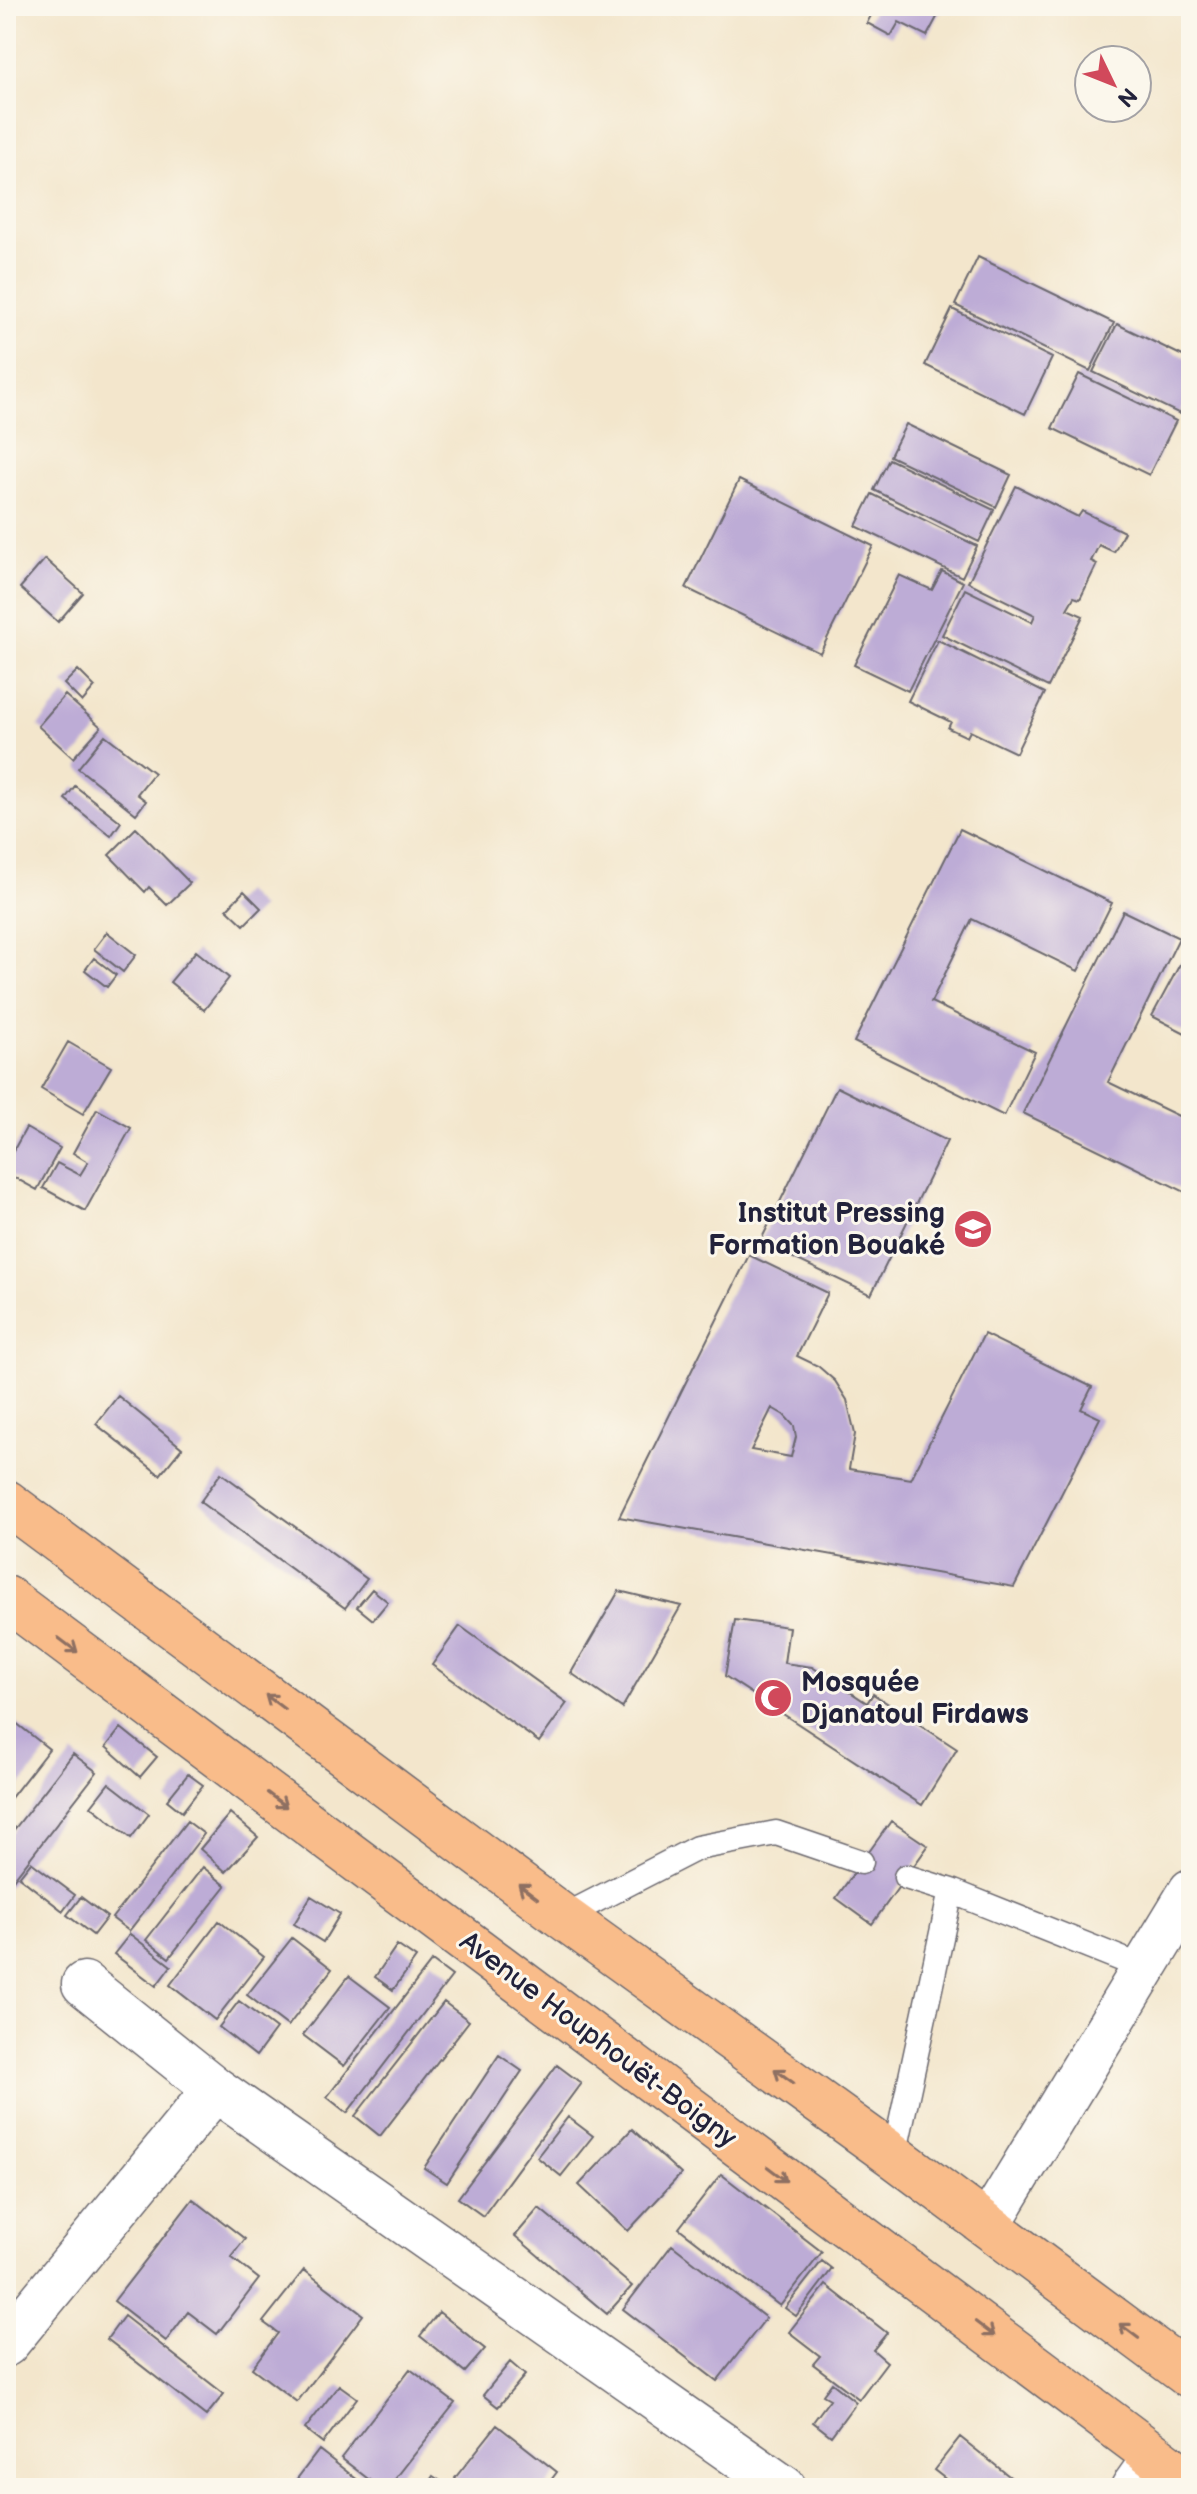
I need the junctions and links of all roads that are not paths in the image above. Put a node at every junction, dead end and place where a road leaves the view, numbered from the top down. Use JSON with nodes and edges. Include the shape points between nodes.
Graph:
{"nodes":[{"id":1,"x":6,"y":1502,"type":"edge"},
{"id":2,"x":6,"y":1598,"type":"edge"},
{"id":3,"x":861,"y":1862,"type":"dead end"},
{"id":4,"x":906,"y":1877,"type":"dead end"},
{"id":5,"x":951,"y":1891,"type":"junction"},
{"id":6,"x":1191,"y":1891,"type":"edge"},
{"id":7,"x":563,"y":1917,"type":"junction"},
{"id":8,"x":1144,"y":1968,"type":"junction"},
{"id":9,"x":84,"y":1984,"type":"dead end"},
{"id":10,"x":215,"y":2089,"type":"junction"},
{"id":11,"x":894,"y":2156,"type":"junction"},
{"id":12,"x":988,"y":2225,"type":"junction"},
{"id":13,"x":6,"y":2344,"type":"edge"},
{"id":14,"x":1191,"y":2377,"type":"edge"},
{"id":15,"x":1144,"y":2472,"type":"edge"},
{"id":16,"x":1191,"y":2483,"type":"edge"},
{"id":17,"x":784,"y":2488,"type":"edge"}],
"edges":[{"from":7,"to":1,"type":"highway","one_way":true},
{"from":2,"to":15,"type":"highway","name":"Avenue Houphouët-Boigny","one_way":true},
{"from":3,"to":7,"type":"lane","via":[[776,1833],[697,1848]]},
{"from":4,"to":5,"type":"lane"},
{"from":5,"to":8,"type":"lane"},
{"from":5,"to":11,"type":"lane"},
{"from":6,"to":8,"type":"street"},
{"from":11,"to":7,"type":"highway","one_way":true},
{"from":8,"to":12,"type":"street"},
{"from":9,"to":10,"type":"street"},
{"from":10,"to":13,"type":"street"},
{"from":10,"to":17,"type":"street"},
{"from":11,"to":12,"type":"highway"},
{"from":14,"to":12,"type":"highway","one_way":true},
{"from":15,"to":16,"type":"highway","name":"Avenue Houphouët-Boigny"}]}
